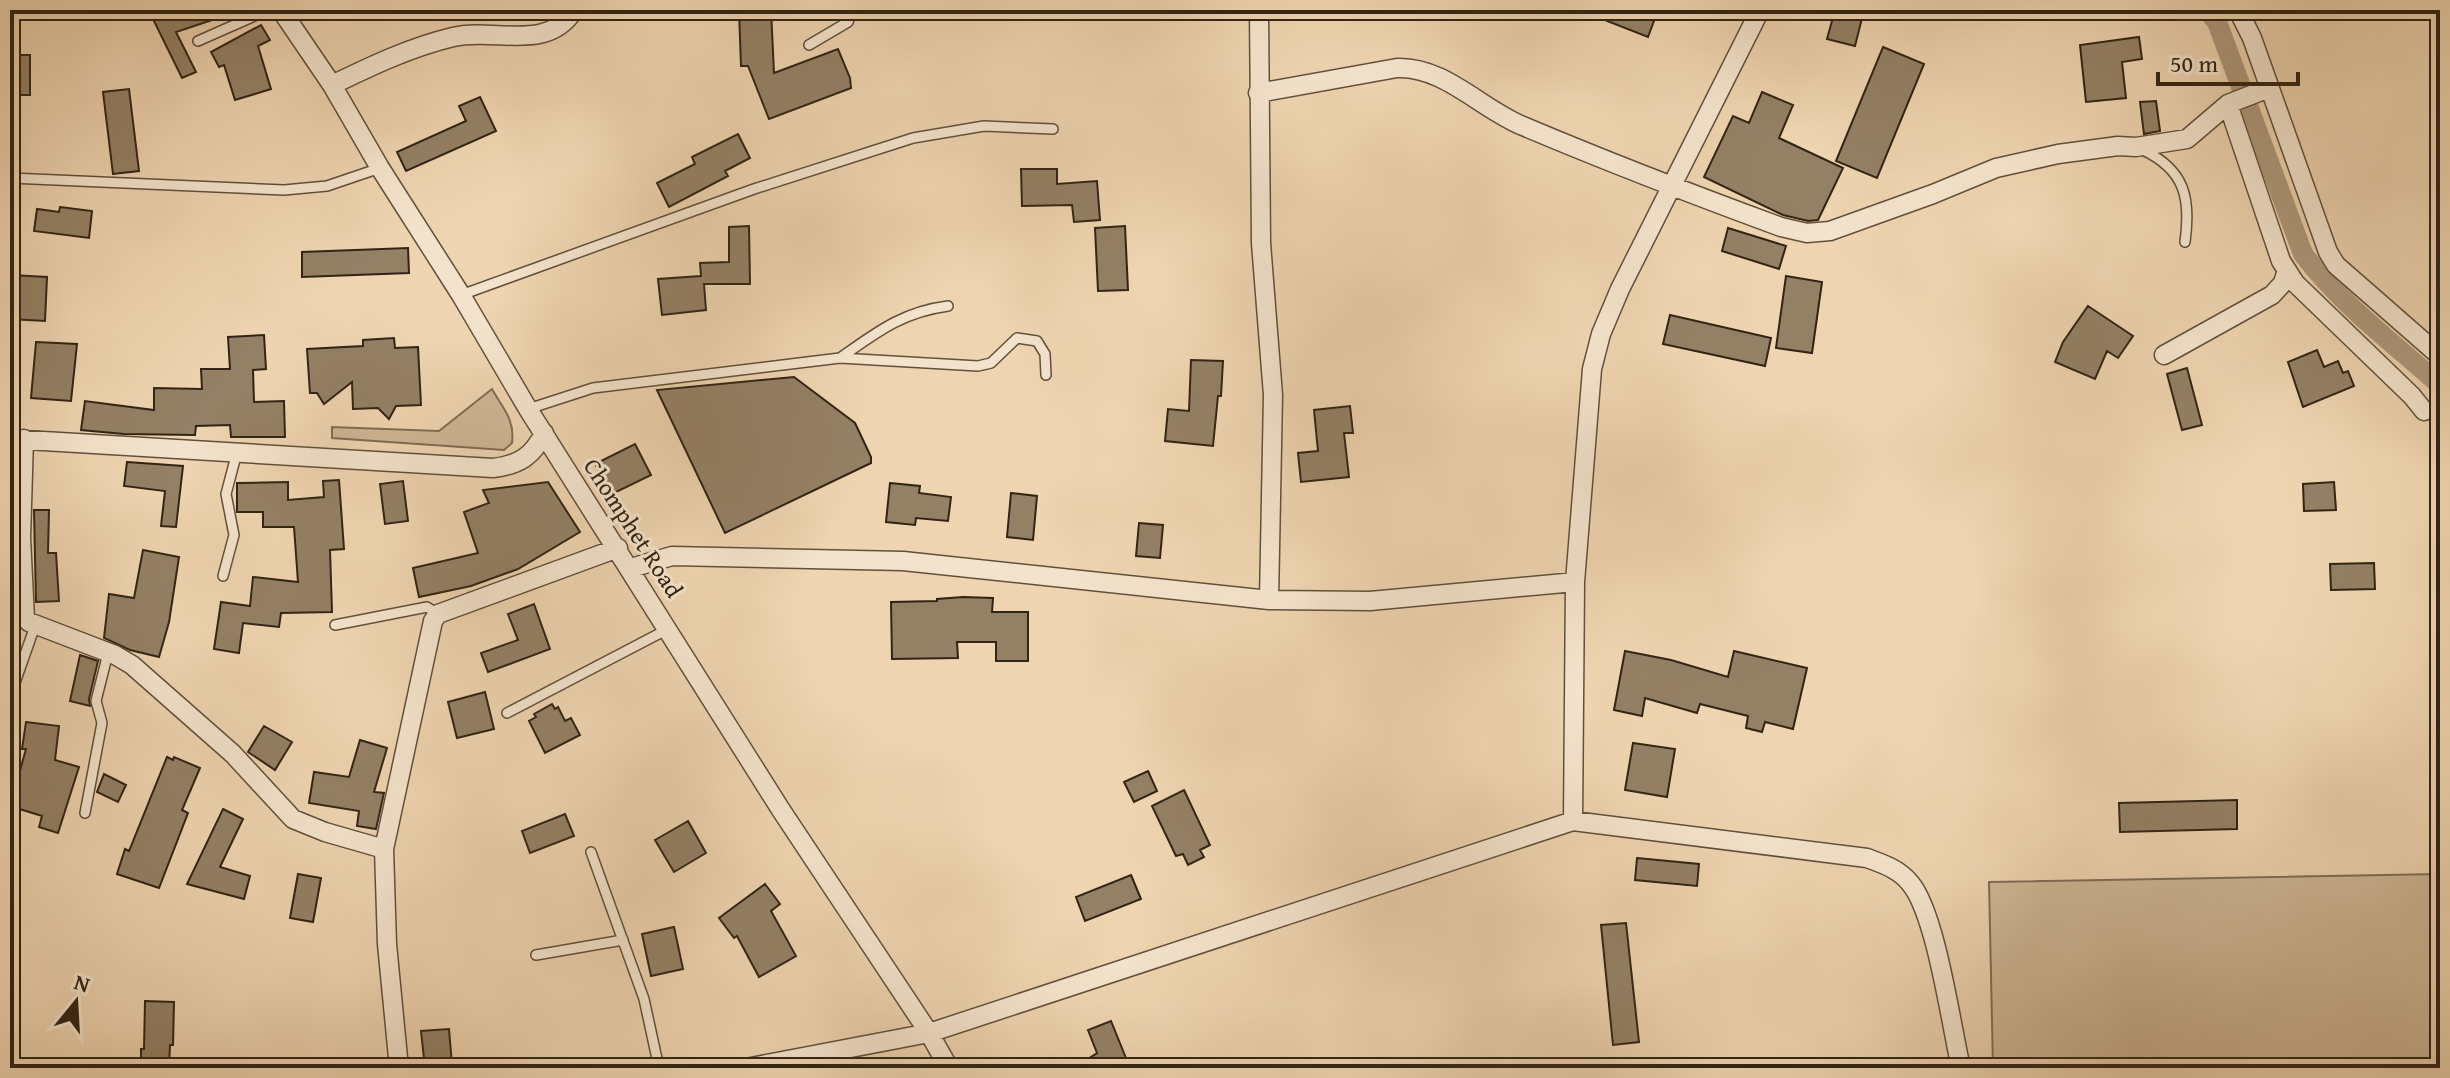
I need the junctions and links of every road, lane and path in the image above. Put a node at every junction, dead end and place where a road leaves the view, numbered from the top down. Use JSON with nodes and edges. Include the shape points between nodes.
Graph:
{"nodes":[{"id":1,"x":268,"y":10,"type":"edge"},
{"id":2,"x":281,"y":10,"type":"edge"},
{"id":3,"x":574,"y":10,"type":"edge"},
{"id":4,"x":853,"y":10,"type":"edge"},
{"id":5,"x":1259,"y":10,"type":"edge"},
{"id":6,"x":1760,"y":10,"type":"edge"},
{"id":7,"x":2238,"y":10,"type":"edge"},
{"id":8,"x":198,"y":41,"type":"dead end"},
{"id":9,"x":809,"y":45,"type":"dead end"},
{"id":10,"x":332,"y":85,"type":"junction"},
{"id":11,"x":2269,"y":88,"type":"junction"},
{"id":12,"x":1258,"y":93,"type":"junction"},
{"id":13,"x":2228,"y":104,"type":"junction"},
{"id":14,"x":1053,"y":129,"type":"dead end"},
{"id":15,"x":2136,"y":147,"type":"junction"},
{"id":16,"x":380,"y":168,"type":"junction"},
{"id":17,"x":10,"y":178,"type":"edge"},
{"id":18,"x":1673,"y":186,"type":"junction"},
{"id":19,"x":2185,"y":242,"type":"dead end"},
{"id":20,"x":2287,"y":270,"type":"junction"},
{"id":21,"x":461,"y":295,"type":"junction"},
{"id":22,"x":948,"y":306,"type":"dead end"},
{"id":23,"x":2164,"y":355,"type":"dead end"},
{"id":24,"x":2440,"y":356,"type":"edge"},
{"id":25,"x":840,"y":358,"type":"junction"},
{"id":26,"x":1046,"y":375,"type":"dead end"},
{"id":27,"x":528,"y":409,"type":"junction"},
{"id":28,"x":2424,"y":411,"type":"dead end"},
{"id":29,"x":544,"y":433,"type":"junction"},
{"id":30,"x":17,"y":439,"type":"edge"},
{"id":31,"x":237,"y":452,"type":"junction"},
{"id":32,"x":618,"y":548,"type":"junction"},
{"id":33,"x":631,"y":568,"type":"junction"},
{"id":34,"x":223,"y":576,"type":"dead end"},
{"id":35,"x":1575,"y":582,"type":"junction"},
{"id":36,"x":1269,"y":600,"type":"junction"},
{"id":37,"x":438,"y":614,"type":"junction"},
{"id":38,"x":335,"y":625,"type":"dead end"},
{"id":39,"x":35,"y":626,"type":"junction"},
{"id":40,"x":668,"y":629,"type":"junction"},
{"id":41,"x":108,"y":653,"type":"junction"},
{"id":42,"x":10,"y":697,"type":"edge"},
{"id":43,"x":507,"y":713,"type":"dead end"},
{"id":44,"x":85,"y":813,"type":"dead end"},
{"id":45,"x":1573,"y":821,"type":"junction"},
{"id":46,"x":384,"y":849,"type":"junction"},
{"id":47,"x":591,"y":852,"type":"dead end"},
{"id":48,"x":623,"y":940,"type":"junction"},
{"id":49,"x":536,"y":955,"type":"dead end"},
{"id":50,"x":929,"y":1033,"type":"junction"},
{"id":51,"x":399,"y":1068,"type":"edge"},
{"id":52,"x":659,"y":1068,"type":"edge"},
{"id":53,"x":746,"y":1068,"type":"edge"},
{"id":54,"x":949,"y":1068,"type":"edge"},
{"id":55,"x":1961,"y":1068,"type":"edge"}],
"edges":[{"from":1,"to":8,"type":"lane"},
{"from":2,"to":10,"type":"street","name":"Chomphet Road"},
{"from":3,"to":10,"type":"street","via":[[566,23],[544,34],[456,36]]},
{"from":4,"to":9,"type":"lane","via":[[848,22]]},
{"from":5,"to":12,"type":"street"},
{"from":6,"to":18,"type":"street"},
{"from":7,"to":11,"type":"street"},
{"from":10,"to":16,"type":"street","name":"Chomphet Road"},
{"from":11,"to":13,"type":"street"},
{"from":11,"to":24,"type":"street","via":[[2336,265]]},
{"from":12,"to":18,"type":"street","via":[[1413,67],[1521,126]]},
{"from":12,"to":36,"type":"street","via":[[1261,243],[1273,395]]},
{"from":13,"to":15,"type":"street","via":[[2187,139]]},
{"from":13,"to":20,"type":"street"},
{"from":14,"to":21,"type":"lane","via":[[984,126],[913,138]]},
{"from":15,"to":18,"type":"street","via":[[2058,154],[1996,168],[1830,231],[1807,233]]},
{"from":15,"to":19,"type":"lane","via":[[2163,160],[2181,183],[2189,214]]},
{"from":16,"to":17,"type":"lane","via":[[327,186],[284,190]]},
{"from":16,"to":21,"type":"street","name":"Chomphet Road"},
{"from":18,"to":35,"type":"street","via":[[1620,289],[1592,369]]},
{"from":20,"to":23,"type":"street","via":[[2272,295]]},
{"from":20,"to":28,"type":"street"},
{"from":21,"to":27,"type":"street","name":"Chomphet Road"},
{"from":22,"to":25,"type":"lane","via":[[894,320]]},
{"from":25,"to":26,"type":"lane","via":[[978,366],[991,363],[1017,338],[1029,338],[1045,354]]},
{"from":25,"to":27,"type":"lane","via":[[593,388]]},
{"from":27,"to":29,"type":"street","name":"Chomphet Road"},
{"from":29,"to":31,"type":"street","via":[[524,460],[493,468]]},
{"from":29,"to":32,"type":"street","name":"Chomphet Road"},
{"from":30,"to":31,"type":"street"},
{"from":30,"to":39,"type":"street","via":[[25,618]]},
{"from":31,"to":34,"type":"lane","via":[[226,494],[234,535]]},
{"from":32,"to":33,"type":"street","name":"Chomphet Road"},
{"from":32,"to":37,"type":"street"},
{"from":33,"to":36,"type":"street","via":[[672,556],[903,561]]},
{"from":33,"to":40,"type":"street","name":"Chomphet Road"},
{"from":35,"to":36,"type":"street","via":[[1370,601]]},
{"from":35,"to":45,"type":"street"},
{"from":37,"to":38,"type":"lane","via":[[427,607]]},
{"from":37,"to":46,"type":"street"},
{"from":39,"to":41,"type":"street"},
{"from":39,"to":42,"type":"lane"},
{"from":40,"to":43,"type":"lane"},
{"from":40,"to":50,"type":"street","name":"Chomphet Road"},
{"from":41,"to":44,"type":"lane","via":[[96,701],[102,723]]},
{"from":41,"to":46,"type":"street","via":[[132,665],[233,754],[293,819]]},
{"from":45,"to":50,"type":"street"},
{"from":45,"to":55,"type":"street","via":[[1867,858],[1891,867],[1910,883],[1927,912]]},
{"from":46,"to":51,"type":"street"},
{"from":47,"to":48,"type":"lane"},
{"from":48,"to":49,"type":"lane"},
{"from":48,"to":52,"type":"lane","via":[[644,999]]},
{"from":50,"to":53,"type":"street"},
{"from":50,"to":54,"type":"street","name":"Chomphet Road"}]}
